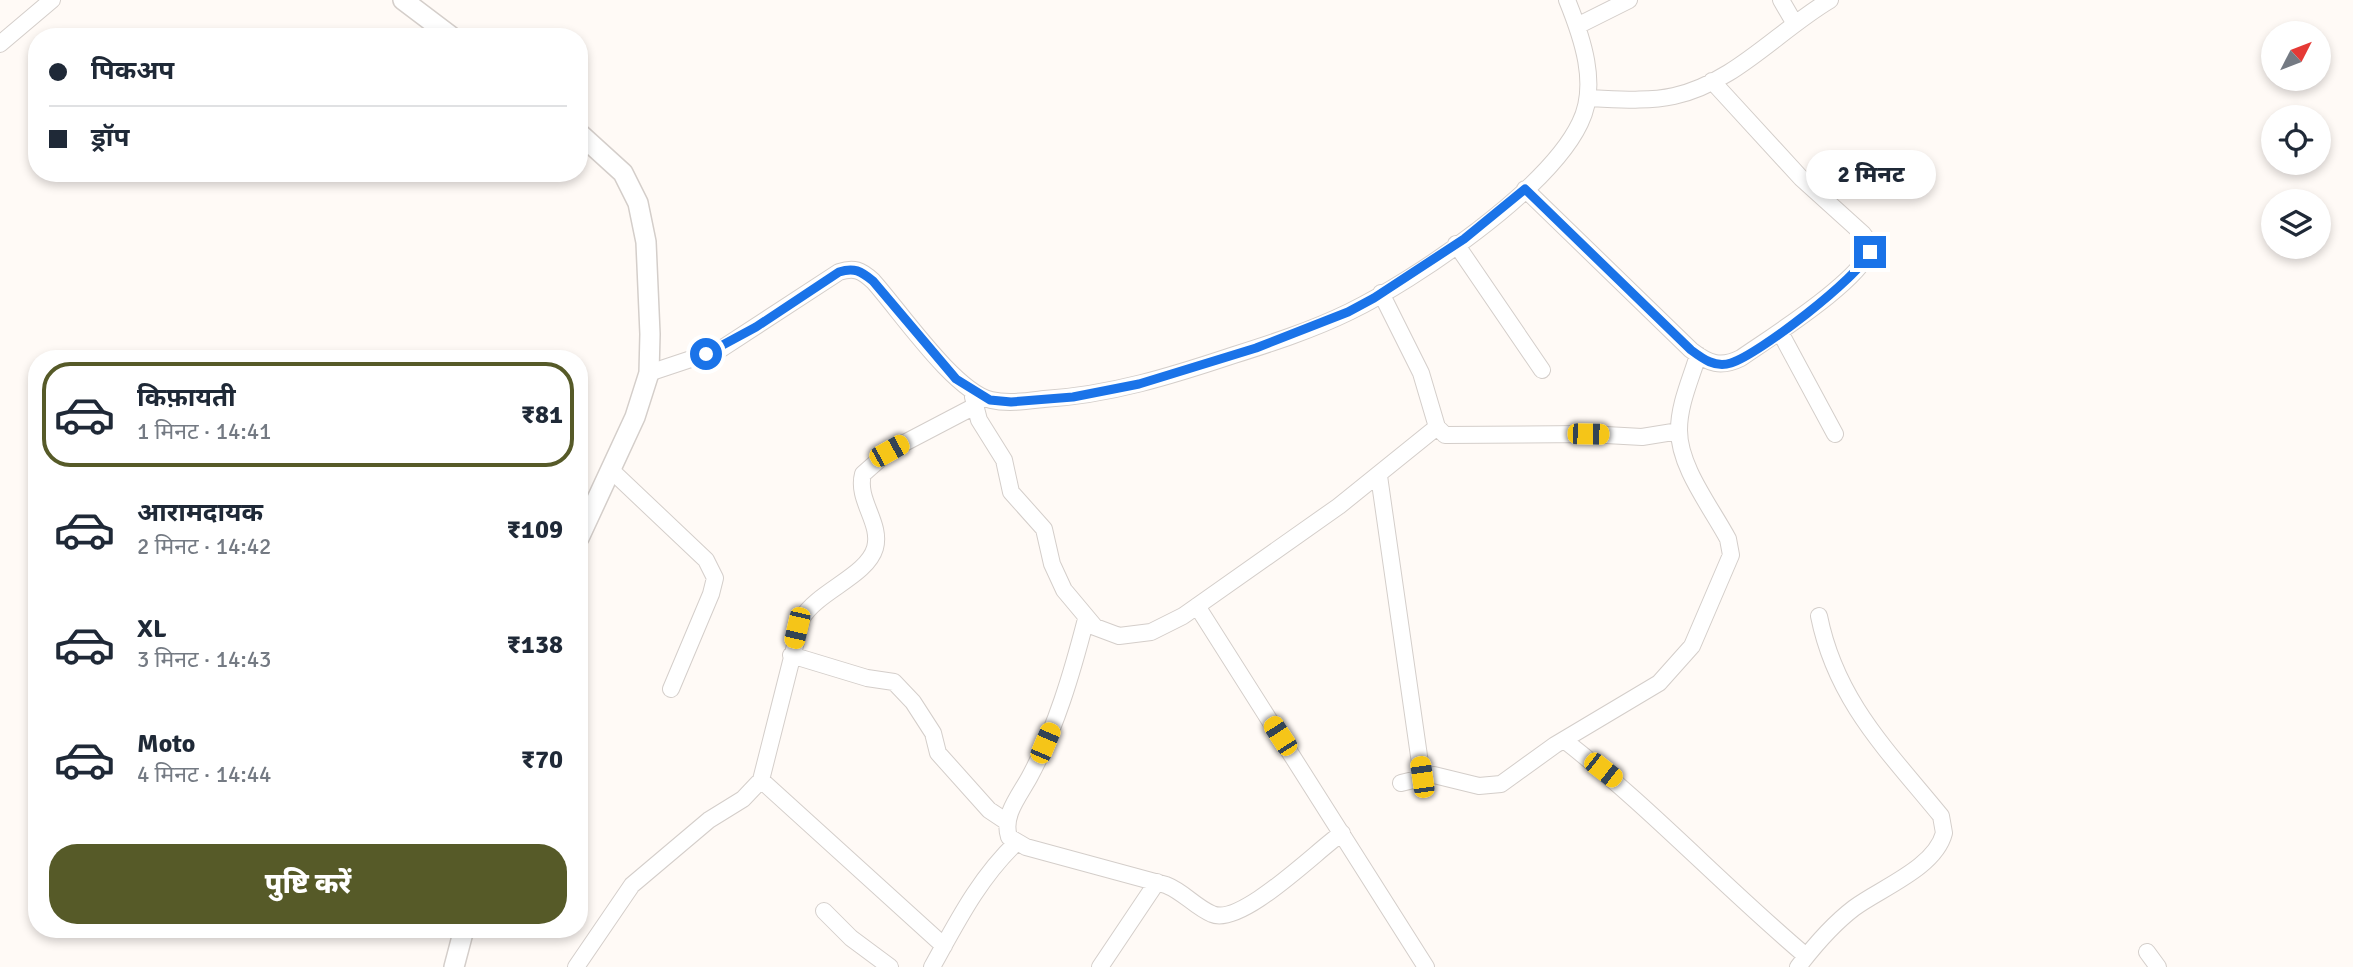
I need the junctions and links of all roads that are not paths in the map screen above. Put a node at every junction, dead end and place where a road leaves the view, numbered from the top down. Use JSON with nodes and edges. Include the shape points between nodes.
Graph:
{"nodes":[{"id":1,"x":52,"y":0,"type":"edge"},
{"id":2,"x":403,"y":0,"type":"edge"},
{"id":3,"x":1567,"y":0,"type":"edge"},
{"id":4,"x":1629,"y":0,"type":"edge"},
{"id":5,"x":1781,"y":0,"type":"edge"},
{"id":6,"x":1830,"y":0,"type":"edge"},
{"id":7,"x":1795,"y":24,"type":"junction"},
{"id":8,"x":1577,"y":26,"type":"junction"},
{"id":9,"x":440,"y":28,"type":"edge"},
{"id":10,"x":0,"y":44,"type":"edge"},
{"id":11,"x":1712,"y":81,"type":"junction"},
{"id":12,"x":1588,"y":98,"type":"junction"},
{"id":13,"x":588,"y":141,"type":"edge"},
{"id":14,"x":1525,"y":189,"type":"junction"},
{"id":15,"x":1456,"y":244,"type":"junction"},
{"id":16,"x":1381,"y":293,"type":"junction"},
{"id":17,"x":1780,"y":332,"type":"junction"},
{"id":18,"x":1698,"y":355,"type":"junction"},
{"id":19,"x":1542,"y":370,"type":"dead end"},
{"id":20,"x":649,"y":373,"type":"junction"},
{"id":21,"x":974,"y":398,"type":"junction"},
{"id":22,"x":1437,"y":427,"type":"junction"},
{"id":23,"x":1679,"y":431,"type":"junction"},
{"id":24,"x":1835,"y":434,"type":"dead end"},
{"id":25,"x":611,"y":470,"type":"junction"},
{"id":26,"x":1379,"y":476,"type":"junction"},
{"id":27,"x":588,"y":519,"type":"edge"},
{"id":28,"x":1198,"y":606,"type":"junction"},
{"id":29,"x":1819,"y":616,"type":"dead end"},
{"id":30,"x":1086,"y":619,"type":"junction"},
{"id":31,"x":791,"y":655,"type":"junction"},
{"id":32,"x":671,"y":689,"type":"dead end"},
{"id":33,"x":1564,"y":740,"type":"junction"},
{"id":34,"x":1422,"y":777,"type":"junction"},
{"id":35,"x":761,"y":780,"type":"junction"},
{"id":36,"x":1401,"y":783,"type":"dead end"},
{"id":37,"x":1007,"y":822,"type":"junction"},
{"id":38,"x":1342,"y":833,"type":"junction"},
{"id":39,"x":1017,"y":842,"type":"junction"},
{"id":40,"x":1157,"y":882,"type":"junction"},
{"id":41,"x":824,"y":911,"type":"dead end"},
{"id":42,"x":462,"y":938,"type":"edge"},
{"id":43,"x":944,"y":946,"type":"junction"},
{"id":44,"x":2147,"y":952,"type":"dead end"},
{"id":45,"x":1802,"y":962,"type":"edge"},
{"id":46,"x":454,"y":967,"type":"edge"},
{"id":47,"x":576,"y":967,"type":"edge"},
{"id":48,"x":890,"y":967,"type":"edge"},
{"id":49,"x":932,"y":967,"type":"edge"},
{"id":50,"x":1100,"y":967,"type":"edge"},
{"id":51,"x":1426,"y":967,"type":"edge"},
{"id":52,"x":2158,"y":967,"type":"edge"}],
"edges":[{"from":1,"to":10,"type":"street"},
{"from":2,"to":9,"type":"street"},
{"from":3,"to":8,"type":"street"},
{"from":4,"to":8,"type":"street"},
{"from":5,"to":7,"type":"street"},
{"from":6,"to":7,"type":"street"},
{"from":7,"to":11,"type":"street"},
{"from":8,"to":12,"type":"street"},
{"from":11,"to":12,"type":"street","via":[[1691,92],[1654,99]]},
{"from":11,"to":17,"type":"street","via":[[1801,178],[1871,245],[1867,259],[1856,270]]},
{"from":12,"to":14,"type":"street","via":[[1581,122],[1566,146]]},
{"from":13,"to":20,"type":"street","via":[[623,173],[638,203],[649,279]]},
{"from":14,"to":15,"type":"street"},
{"from":14,"to":18,"type":"street"},
{"from":15,"to":16,"type":"street"},
{"from":15,"to":19,"type":"street"},
{"from":16,"to":21,"type":"street","via":[[1348,312],[1256,348],[1101,394],[1011,402]]},
{"from":16,"to":22,"type":"street","via":[[1421,373]]},
{"from":17,"to":18,"type":"street","via":[[1731,363],[1714,364]]},
{"from":17,"to":24,"type":"street"},
{"from":18,"to":23,"type":"street"},
{"from":20,"to":21,"type":"street","via":[[720,349],[851,268],[873,281]]},
{"from":20,"to":25,"type":"street"},
{"from":21,"to":30,"type":"street","via":[[985,431],[1004,460],[1011,492],[1041,523],[1057,576]]},
{"from":21,"to":31,"type":"street","via":[[889,451],[863,474],[862,491],[876,546],[861,568],[808,607]]},
{"from":22,"to":23,"type":"street","via":[[1452,436],[1642,438]]},
{"from":22,"to":26,"type":"street"},
{"from":23,"to":33,"type":"street","via":[[1689,465],[1728,539],[1731,555],[1692,646],[1671,672]]},
{"from":25,"to":27,"type":"street"},
{"from":25,"to":32,"type":"street","via":[[696,550],[715,578]]},
{"from":26,"to":28,"type":"street"},
{"from":26,"to":34,"type":"street"},
{"from":28,"to":30,"type":"street","via":[[1166,626],[1134,636],[1107,633]]},
{"from":28,"to":38,"type":"street"},
{"from":29,"to":45,"type":"street","via":[[1831,663],[1851,702],[1941,816],[1944,833],[1918,867],[1852,910]]},
{"from":30,"to":37,"type":"street","via":[[1056,719]]},
{"from":31,"to":35,"type":"street"},
{"from":31,"to":37,"type":"street","via":[[894,682],[933,733],[938,753],[989,810]]},
{"from":33,"to":34,"type":"street","via":[[1518,774],[1490,787],[1444,776]]},
{"from":33,"to":45,"type":"street","via":[[1639,800]]},
{"from":34,"to":36,"type":"street"},
{"from":35,"to":43,"type":"street"},
{"from":35,"to":47,"type":"street","via":[[744,799],[709,820],[632,885]]},
{"from":37,"to":39,"type":"street","via":[[1009,838]]},
{"from":38,"to":40,"type":"street","via":[[1249,908],[1234,914],[1211,914],[1188,895]]},
{"from":38,"to":51,"type":"street"},
{"from":39,"to":40,"type":"street"},
{"from":39,"to":43,"type":"street","via":[[983,879]]},
{"from":40,"to":50,"type":"street"},
{"from":41,"to":48,"type":"street"},
{"from":42,"to":46,"type":"street"},
{"from":43,"to":49,"type":"street"},
{"from":44,"to":52,"type":"street"}]}
